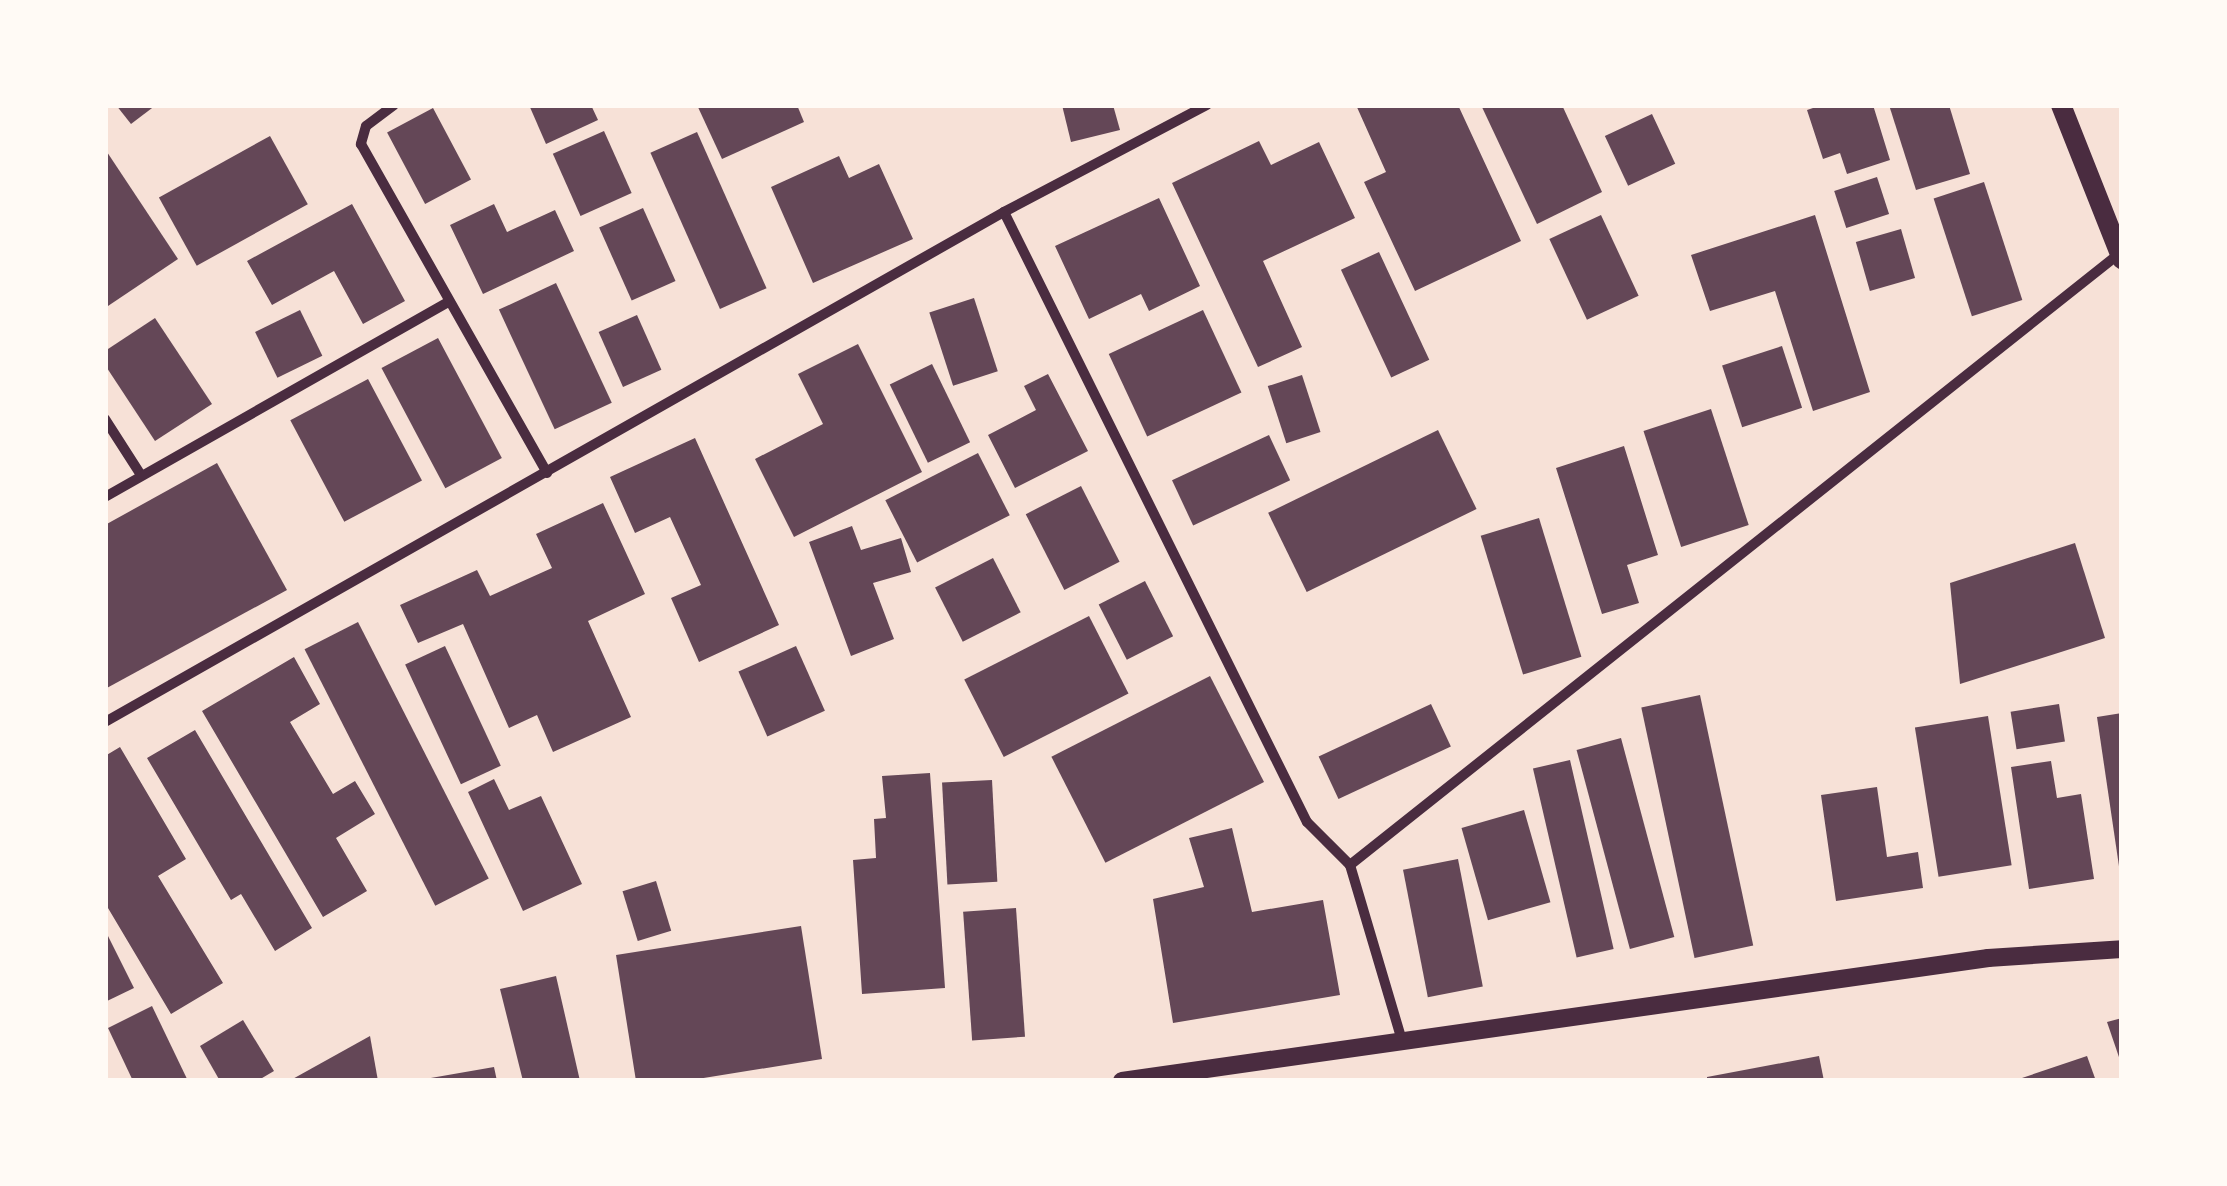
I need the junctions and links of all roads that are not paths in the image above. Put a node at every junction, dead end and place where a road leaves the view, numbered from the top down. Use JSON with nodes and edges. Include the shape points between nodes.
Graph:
{"nodes":[{"id":1,"x":394,"y":105,"type":"edge"},
{"id":2,"x":1207,"y":105,"type":"edge"},
{"id":3,"x":2061,"y":105,"type":"edge"},
{"id":4,"x":1004,"y":212,"type":"junction"},
{"id":5,"x":2121,"y":255,"type":"edge"},
{"id":6,"x":447,"y":303,"type":"junction"},
{"id":7,"x":105,"y":419,"type":"edge"},
{"id":8,"x":547,"y":474,"type":"junction"},
{"id":9,"x":141,"y":475,"type":"junction"},
{"id":10,"x":105,"y":497,"type":"edge"},
{"id":11,"x":105,"y":722,"type":"edge"},
{"id":12,"x":1350,"y":865,"type":"junction"},
{"id":13,"x":2122,"y":949,"type":"edge"},
{"id":14,"x":1403,"y":1044,"type":"junction"},
{"id":15,"x":1122,"y":1081,"type":"edge"}],
"edges":[{"from":1,"to":6,"type":"street","via":[[366,126],[362,144]]},
{"from":2,"to":4,"type":"street"},
{"from":3,"to":5,"type":"main road"},
{"from":4,"to":8,"type":"street"},
{"from":4,"to":12,"type":"street","via":[[1307,822]]},
{"from":5,"to":12,"type":"street"},
{"from":6,"to":8,"type":"street"},
{"from":6,"to":9,"type":"street"},
{"from":7,"to":9,"type":"street"},
{"from":8,"to":11,"type":"street"},
{"from":9,"to":10,"type":"street"},
{"from":12,"to":14,"type":"street"},
{"from":13,"to":14,"type":"street","via":[[1988,958]]},
{"from":14,"to":15,"type":"street"}]}
